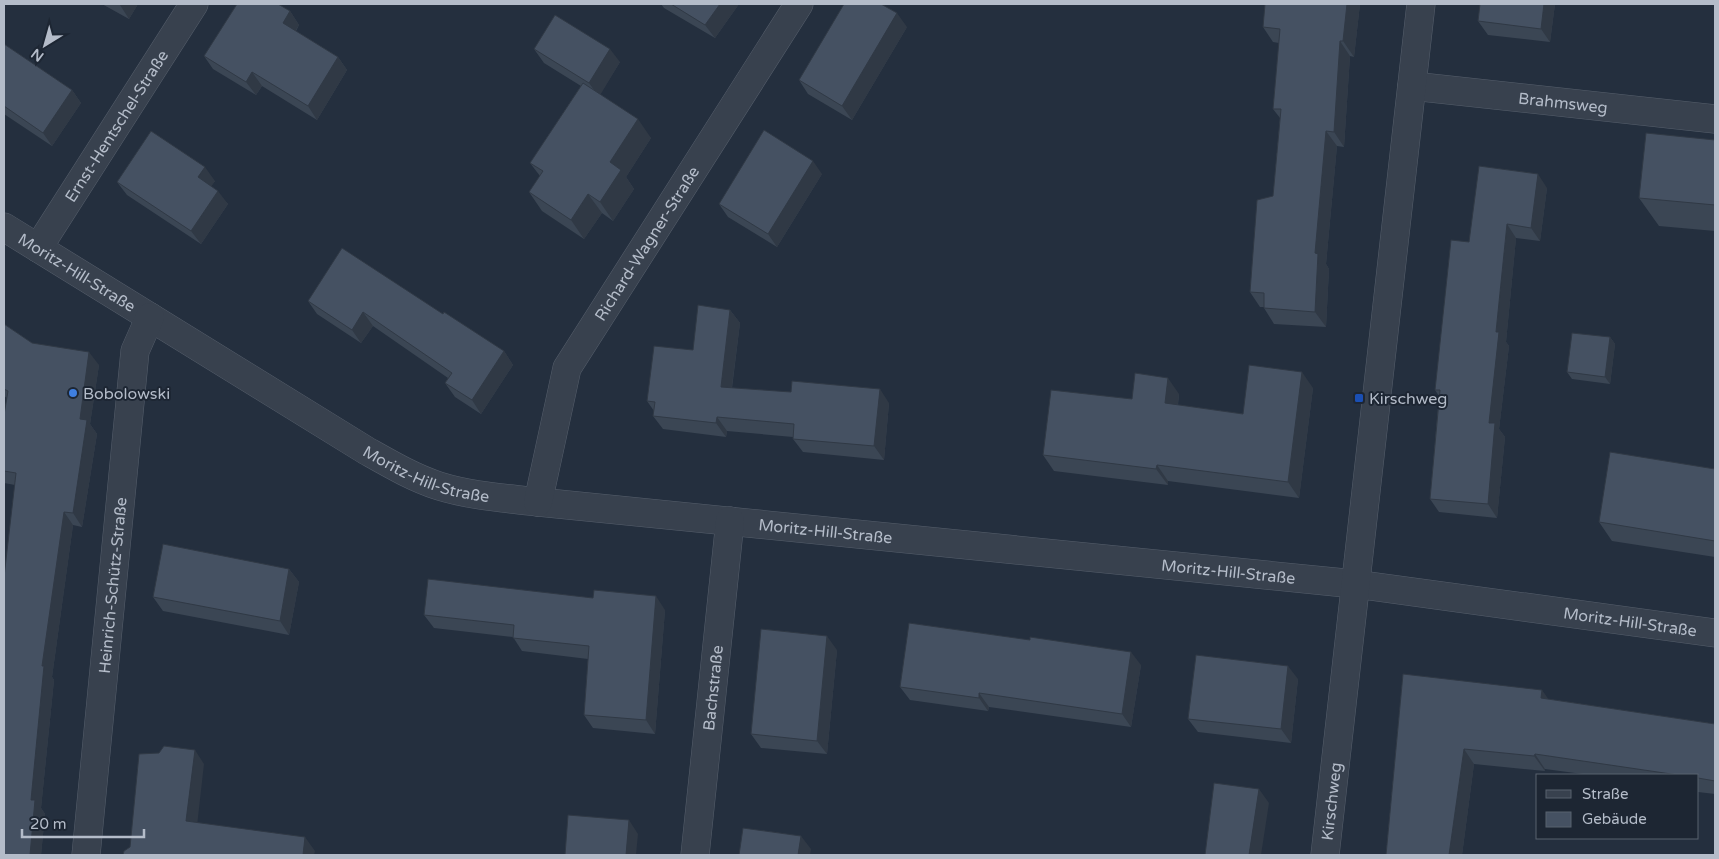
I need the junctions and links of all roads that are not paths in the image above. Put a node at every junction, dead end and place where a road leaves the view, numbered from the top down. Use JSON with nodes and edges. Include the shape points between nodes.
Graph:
{"nodes":[{"id":1,"x":194,"y":4,"type":"edge"},
{"id":2,"x":799,"y":4,"type":"edge"},
{"id":3,"x":1421,"y":4,"type":"edge"},
{"id":4,"x":1412,"y":86,"type":"junction"},
{"id":5,"x":1715,"y":119,"type":"edge"},
{"id":6,"x":4,"y":227,"type":"edge"},
{"id":7,"x":38,"y":248,"type":"junction"},
{"id":8,"x":150,"y":317,"type":"junction"},
{"id":9,"x":538,"y":502,"type":"junction"},
{"id":10,"x":730,"y":521,"type":"junction"},
{"id":11,"x":1355,"y":584,"type":"junction"},
{"id":12,"x":1715,"y":632,"type":"edge"},
{"id":13,"x":86,"y":855,"type":"edge"},
{"id":14,"x":695,"y":855,"type":"edge"},
{"id":15,"x":1325,"y":855,"type":"edge"}],
"edges":[{"from":1,"to":7,"type":"street","name":"Ernst-Hentschel-Straße"},
{"from":2,"to":9,"type":"street","name":"Richard-Wagner-Straße","via":[[567,368]]},
{"from":3,"to":4,"type":"street","name":"Kirschweg"},
{"from":4,"to":5,"type":"street","name":"Brahmsweg"},
{"from":4,"to":11,"type":"street","name":"Kirschweg"},
{"from":6,"to":7,"type":"street","name":"Moritz-Hill-Straße"},
{"from":7,"to":8,"type":"street","name":"Moritz-Hill-Straße"},
{"from":8,"to":9,"type":"street","name":"Moritz-Hill-Straße","via":[[404,472],[438,486],[473,494]]},
{"from":8,"to":13,"type":"street","name":"Heinrich-Schütz-Straße","via":[[135,351]]},
{"from":9,"to":10,"type":"street","name":"Moritz-Hill-Straße"},
{"from":10,"to":11,"type":"street","name":"Moritz-Hill-Straße"},
{"from":10,"to":14,"type":"street","name":"Bachstraße"},
{"from":11,"to":12,"type":"street","name":"Moritz-Hill-Straße"},
{"from":11,"to":15,"type":"street","name":"Kirschweg"}]}
